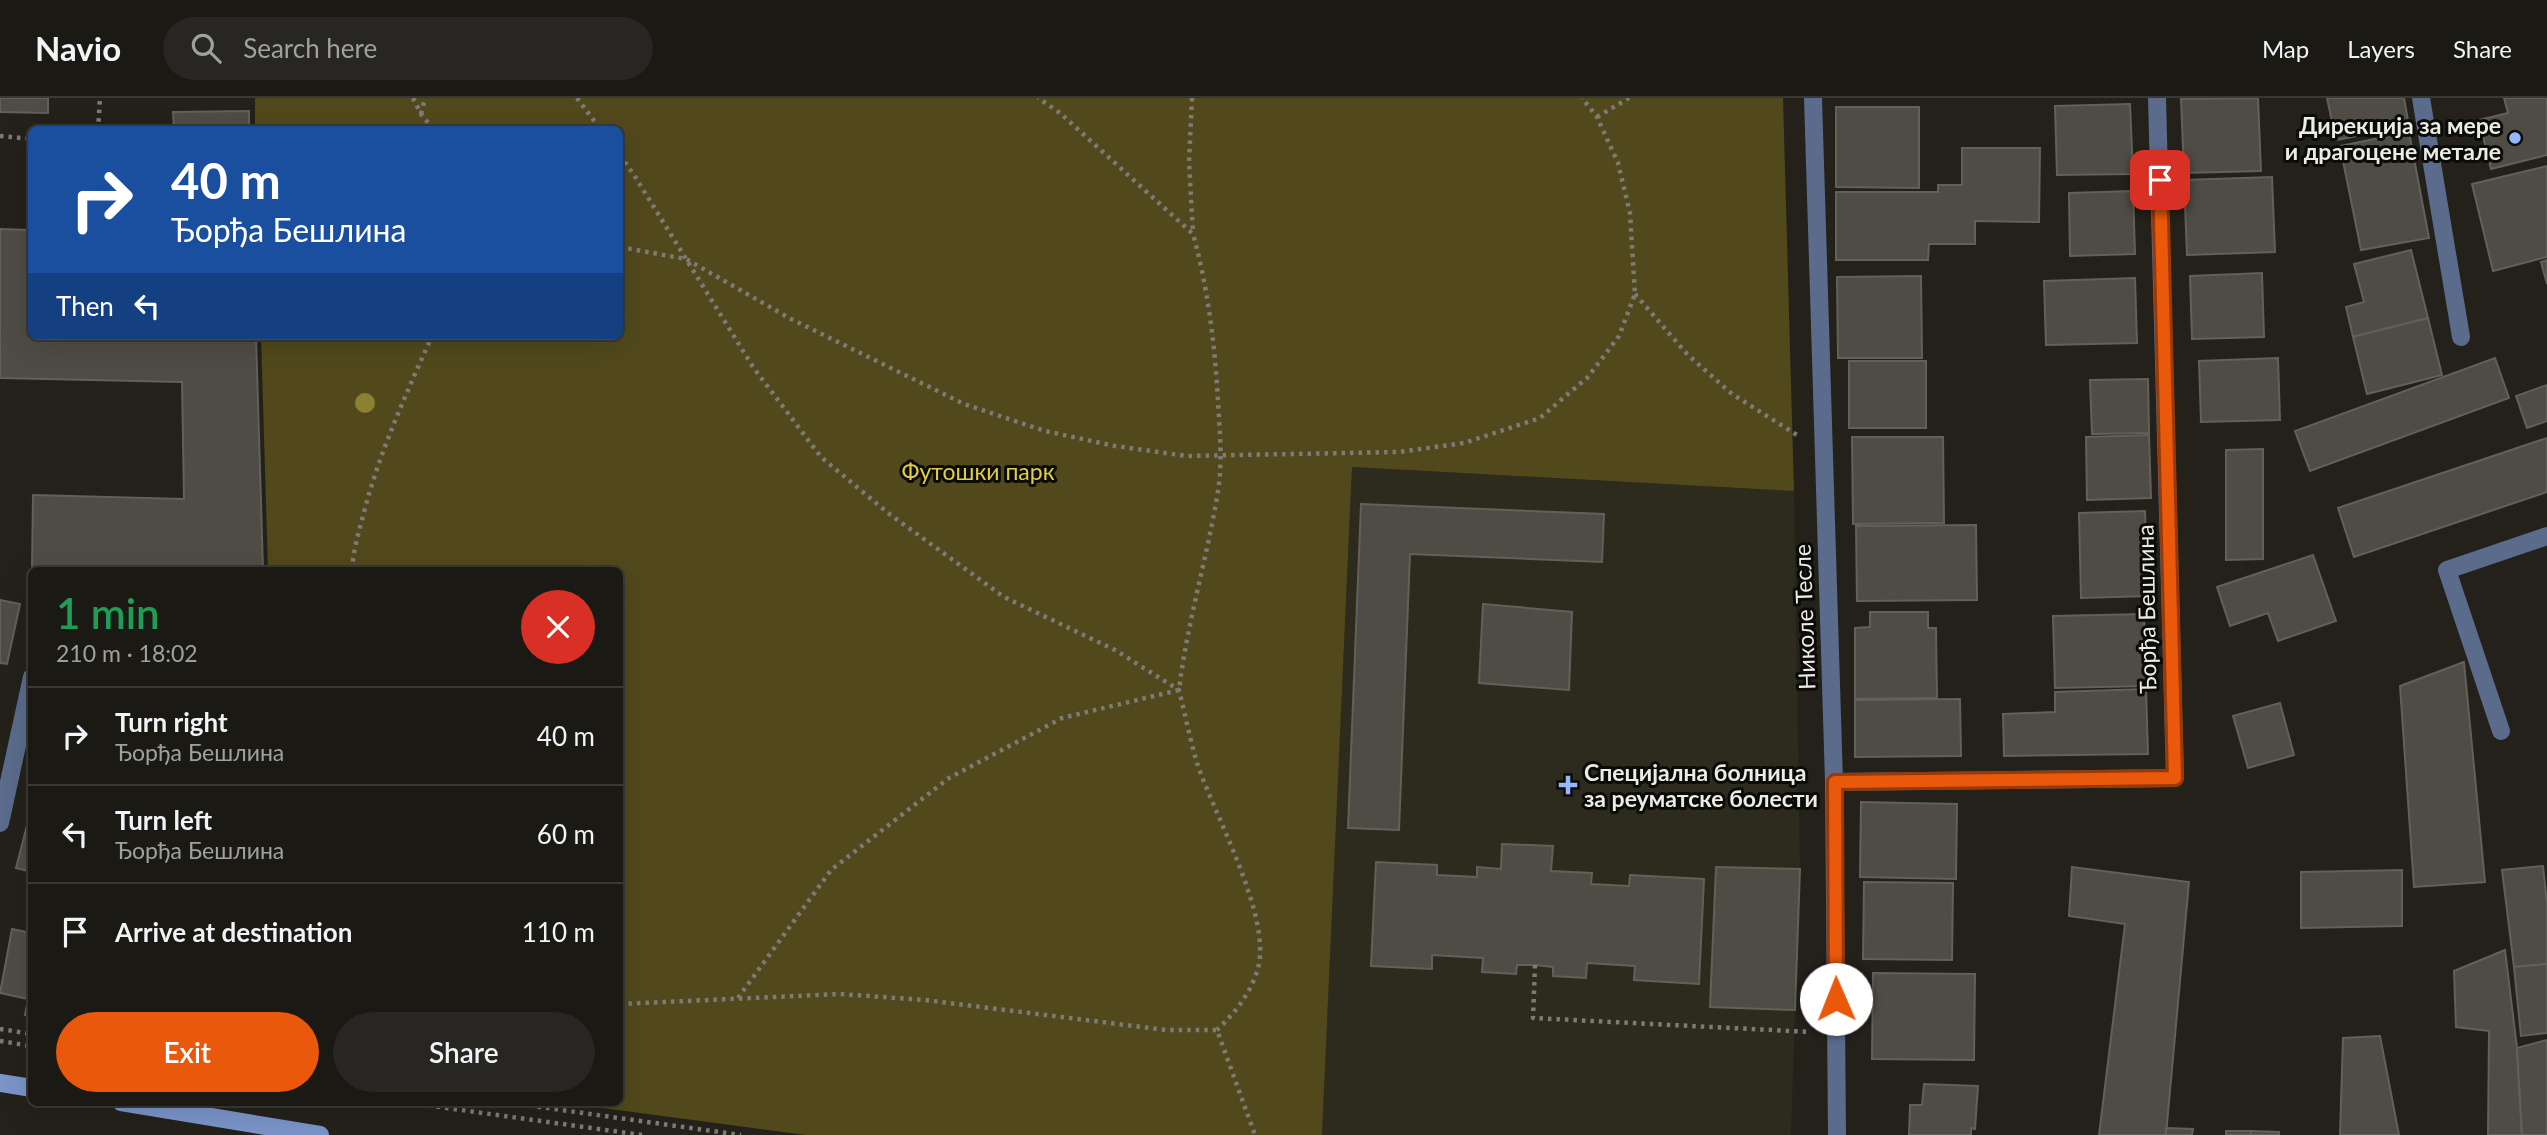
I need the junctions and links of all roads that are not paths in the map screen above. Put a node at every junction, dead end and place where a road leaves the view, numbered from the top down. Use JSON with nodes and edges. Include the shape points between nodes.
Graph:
{"nodes":[{"id":1,"x":1814,"y":98,"type":"edge"},
{"id":2,"x":2157,"y":98,"type":"edge"},
{"id":3,"x":2421,"y":98,"type":"edge"},
{"id":4,"x":2461,"y":337,"type":"dead end"},
{"id":5,"x":2547,"y":536,"type":"edge"},
{"id":6,"x":28,"y":695,"type":"edge"},
{"id":7,"x":2501,"y":731,"type":"dead end"},
{"id":8,"x":1835,"y":782,"type":"junction"},
{"id":9,"x":0,"y":823,"type":"edge"},
{"id":10,"x":0,"y":1083,"type":"edge"},
{"id":11,"x":28,"y":1087,"type":"edge"},
{"id":12,"x":145,"y":1106,"type":"edge"},
{"id":13,"x":320,"y":1135,"type":"edge"},
{"id":14,"x":1837,"y":1135,"type":"edge"}],
"edges":[{"from":1,"to":8,"type":"street","name":"Николе Тесле"},
{"from":2,"to":8,"type":"street","name":"Ђорђа Бешлина","via":[[2175,778]]},
{"from":3,"to":4,"type":"street"},
{"from":5,"to":7,"type":"street","via":[[2447,570]]},
{"from":6,"to":9,"type":"street"},
{"from":8,"to":14,"type":"street","name":"Николе Тесле"},
{"from":10,"to":11,"type":"main road"},
{"from":12,"to":13,"type":"main road"}]}
